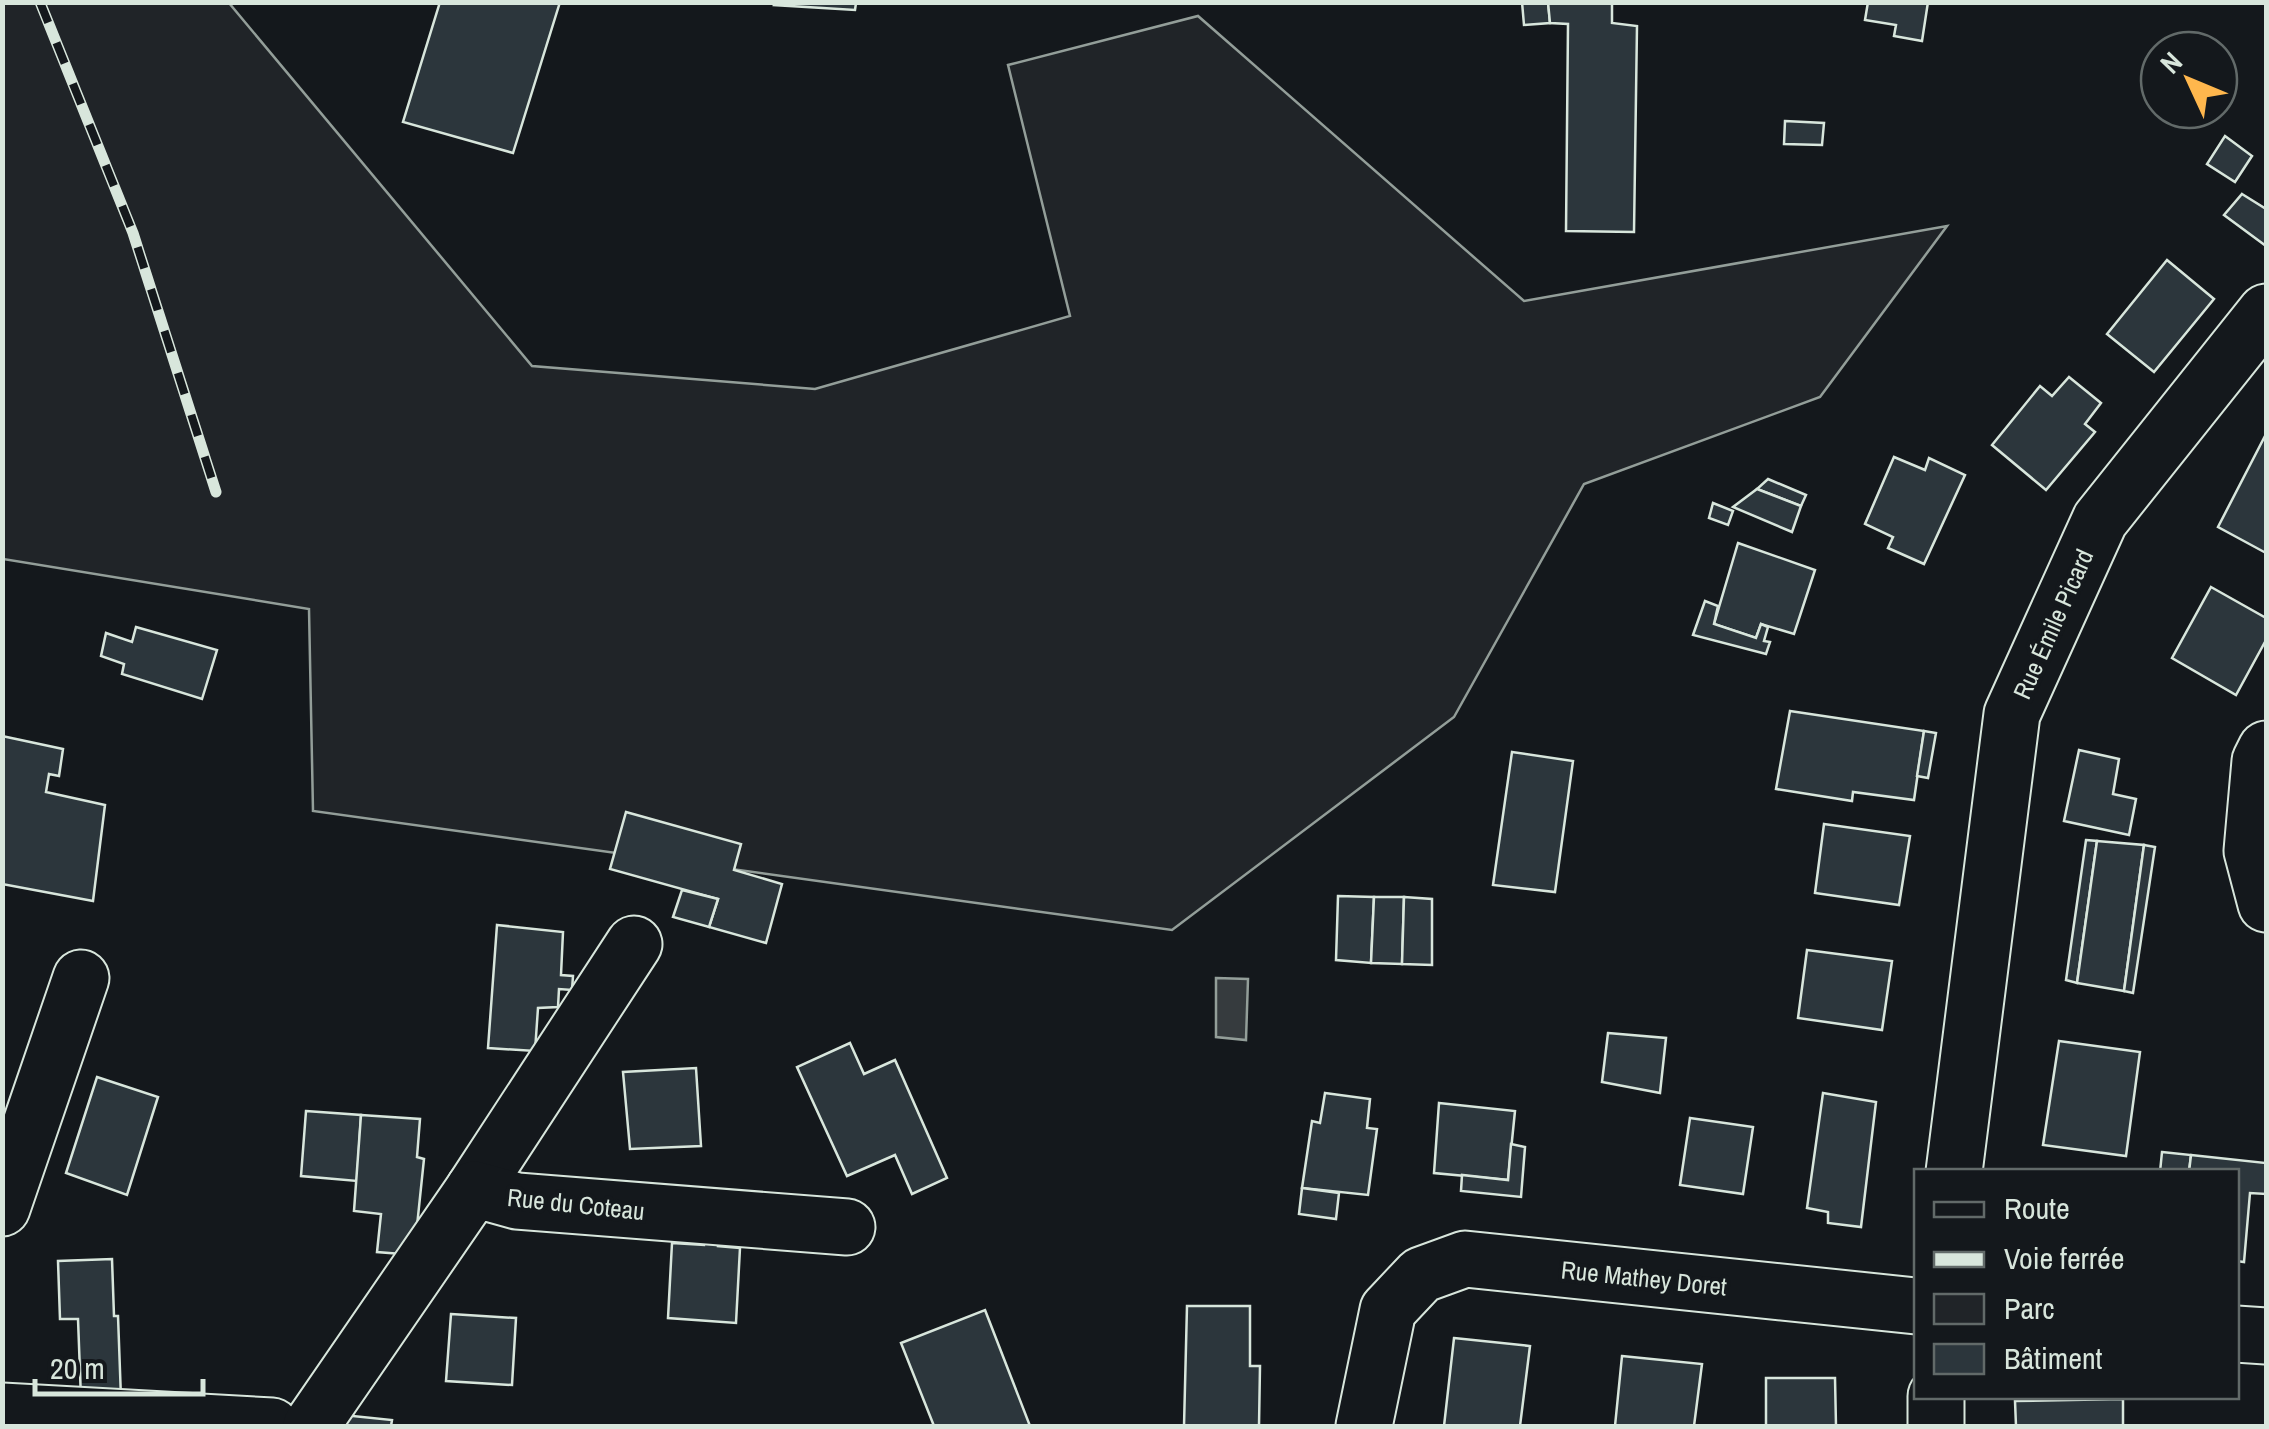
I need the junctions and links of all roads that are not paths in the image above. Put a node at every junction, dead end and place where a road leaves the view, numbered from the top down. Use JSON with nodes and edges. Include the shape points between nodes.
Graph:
{"nodes":[{"id":1,"x":2266,"y":312,"type":"edge"},
{"id":2,"x":2266,"y":749,"type":"edge"},
{"id":3,"x":2266,"y":904,"type":"edge"},
{"id":4,"x":634,"y":944,"type":"dead end"},
{"id":5,"x":81,"y":978,"type":"dead end"},
{"id":6,"x":1954,"y":1169,"type":"edge"},
{"id":7,"x":474,"y":1188,"type":"junction"},
{"id":8,"x":2,"y":1208,"type":"edge"},
{"id":9,"x":847,"y":1227,"type":"dead end"},
{"id":10,"x":1914,"y":1306,"type":"edge"},
{"id":11,"x":2239,"y":1334,"type":"edge"},
{"id":12,"x":2266,"y":1336,"type":"edge"},
{"id":13,"x":1936,"y":1399,"type":"edge"},
{"id":14,"x":2,"y":1410,"type":"edge"},
{"id":15,"x":272,"y":1426,"type":"edge"},
{"id":16,"x":311,"y":1426,"type":"edge"},
{"id":17,"x":1364,"y":1426,"type":"edge"},
{"id":18,"x":1936,"y":1426,"type":"edge"}],
"edges":[{"from":1,"to":6,"type":"street","name":"Rue Émile Picard","via":[[2100,520],[2012,714]]},
{"from":2,"to":3,"type":"street","via":[[2252,851]]},
{"from":4,"to":7,"type":"street"},
{"from":5,"to":8,"type":"street"},
{"from":7,"to":9,"type":"street","name":"Rue du Coteau","via":[[517,1201]]},
{"from":7,"to":16,"type":"street","name":"Rue du Coteau"},
{"from":10,"to":17,"type":"street","name":"Rue Mathey Doret","via":[[1465,1259],[1421,1276],[1388,1310]]},
{"from":11,"to":12,"type":"street"},
{"from":13,"to":18,"type":"street"},
{"from":14,"to":15,"type":"street"}]}
